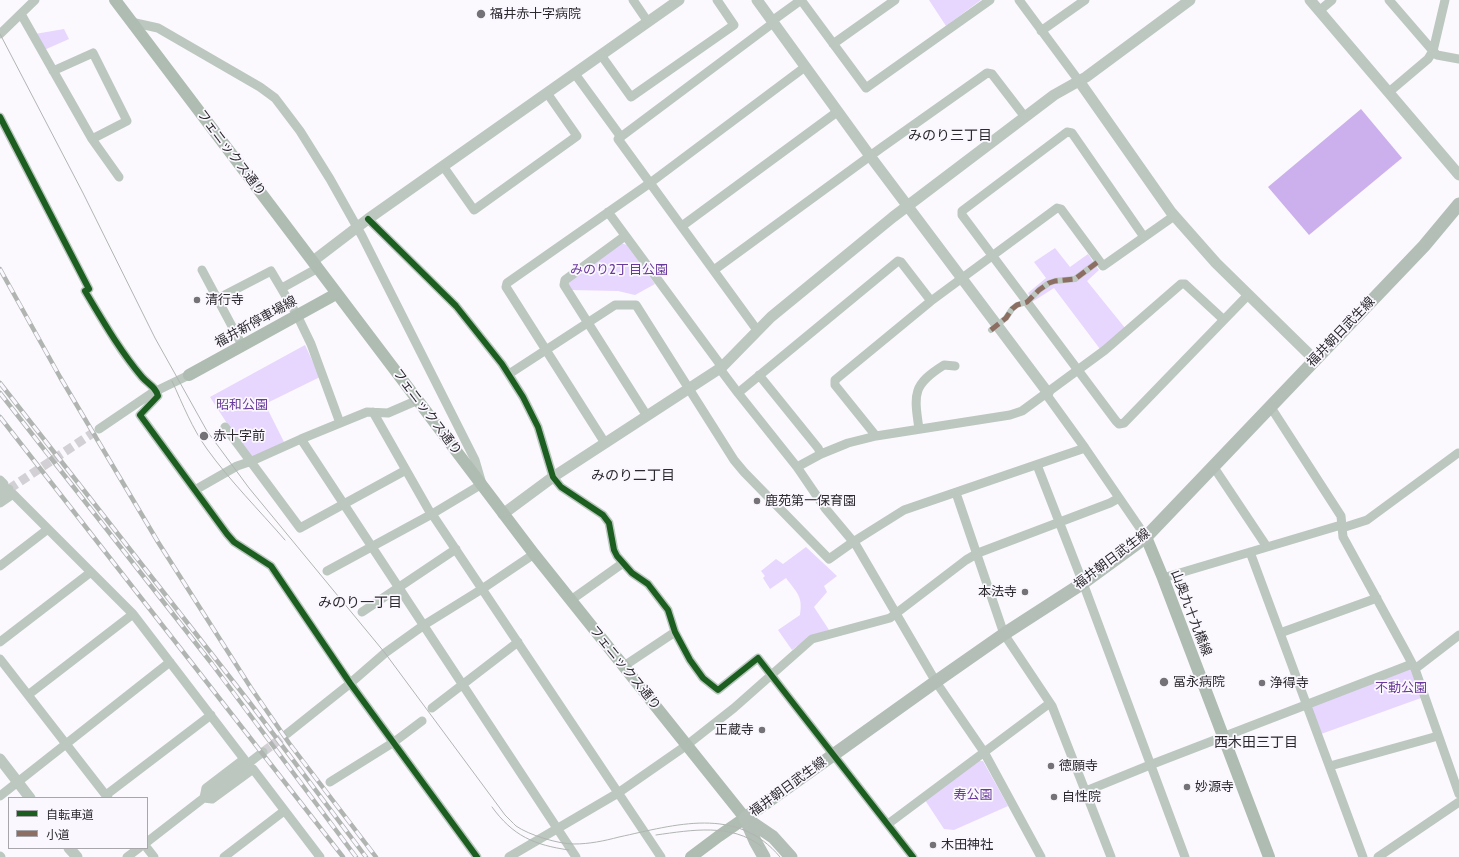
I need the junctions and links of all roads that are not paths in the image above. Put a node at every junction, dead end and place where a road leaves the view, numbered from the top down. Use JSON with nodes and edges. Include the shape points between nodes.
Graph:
{"nodes":[{"id":1,"x":35,"y":0,"type":"edge"},
{"id":2,"x":115,"y":0,"type":"edge"},
{"id":3,"x":633,"y":0,"type":"edge"},
{"id":4,"x":679,"y":0,"type":"edge"},
{"id":5,"x":717,"y":0,"type":"edge"},
{"id":6,"x":757,"y":0,"type":"edge"},
{"id":7,"x":801,"y":0,"type":"edge"},
{"id":8,"x":895,"y":0,"type":"edge"},
{"id":9,"x":990,"y":0,"type":"edge"},
{"id":10,"x":1019,"y":0,"type":"edge"},
{"id":11,"x":1085,"y":0,"type":"edge"},
{"id":12,"x":1190,"y":0,"type":"edge"},
{"id":13,"x":1310,"y":0,"type":"edge"},
{"id":14,"x":1332,"y":0,"type":"edge"},
{"id":15,"x":1389,"y":0,"type":"edge"},
{"id":16,"x":1444,"y":0,"type":"edge"},
{"id":17,"x":1319,"y":11,"type":"junction"},
{"id":18,"x":21,"y":14,"type":"junction"},
{"id":19,"x":131,"y":22,"type":"junction"},
{"id":20,"x":648,"y":22,"type":"junction"},
{"id":21,"x":772,"y":22,"type":"junction"},
{"id":22,"x":1041,"y":32,"type":"junction"},
{"id":23,"x":0,"y":34,"type":"edge"},
{"id":24,"x":833,"y":44,"type":"junction"},
{"id":25,"x":1433,"y":52,"type":"junction"},
{"id":26,"x":601,"y":55,"type":"junction"},
{"id":27,"x":1459,"y":59,"type":"edge"},
{"id":28,"x":805,"y":67,"type":"junction"},
{"id":29,"x":53,"y":71,"type":"junction"},
{"id":30,"x":575,"y":74,"type":"junction"},
{"id":31,"x":1079,"y":81,"type":"junction"},
{"id":32,"x":1389,"y":92,"type":"junction"},
{"id":33,"x":547,"y":93,"type":"junction"},
{"id":34,"x":837,"y":112,"type":"junction"},
{"id":35,"x":0,"y":117,"type":"edge"},
{"id":36,"x":1024,"y":117,"type":"junction"},
{"id":37,"x":621,"y":137,"type":"junction"},
{"id":38,"x":92,"y":139,"type":"junction"},
{"id":39,"x":870,"y":156,"type":"junction"},
{"id":40,"x":443,"y":166,"type":"junction"},
{"id":41,"x":1459,"y":175,"type":"edge"},
{"id":42,"x":119,"y":177,"type":"dead end"},
{"id":43,"x":650,"y":183,"type":"junction"},
{"id":44,"x":1459,"y":204,"type":"edge"},
{"id":45,"x":907,"y":206,"type":"junction"},
{"id":46,"x":608,"y":212,"type":"junction"},
{"id":47,"x":1174,"y":216,"type":"junction"},
{"id":48,"x":368,"y":219,"type":"junction"},
{"id":49,"x":682,"y":226,"type":"junction"},
{"id":50,"x":357,"y":227,"type":"junction"},
{"id":51,"x":625,"y":236,"type":"junction"},
{"id":52,"x":1144,"y":236,"type":"junction"},
{"id":53,"x":992,"y":256,"type":"junction"},
{"id":54,"x":1099,"y":261,"type":"junction"},
{"id":55,"x":316,"y":265,"type":"junction"},
{"id":56,"x":202,"y":270,"type":"dead end"},
{"id":57,"x":714,"y":270,"type":"junction"},
{"id":58,"x":962,"y":278,"type":"junction"},
{"id":59,"x":282,"y":288,"type":"junction"},
{"id":60,"x":336,"y":294,"type":"junction"},
{"id":61,"x":1248,"y":295,"type":"junction"},
{"id":62,"x":218,"y":299,"type":"junction"},
{"id":63,"x":931,"y":302,"type":"junction"},
{"id":64,"x":1027,"y":302,"type":"junction"},
{"id":65,"x":297,"y":315,"type":"junction"},
{"id":66,"x":1224,"y":320,"type":"junction"},
{"id":67,"x":588,"y":323,"type":"junction"},
{"id":68,"x":994,"y":328,"type":"junction"},
{"id":69,"x":757,"y":330,"type":"junction"},
{"id":70,"x":242,"y":346,"type":"junction"},
{"id":71,"x":547,"y":350,"type":"junction"},
{"id":72,"x":1314,"y":359,"type":"junction"},
{"id":73,"x":955,"y":366,"type":"dead end"},
{"id":74,"x":721,"y":368,"type":"junction"},
{"id":75,"x":1078,"y":370,"type":"junction"},
{"id":76,"x":509,"y":374,"type":"junction"},
{"id":77,"x":189,"y":375,"type":"joint"},
{"id":78,"x":759,"y":376,"type":"junction"},
{"id":79,"x":689,"y":389,"type":"junction"},
{"id":80,"x":157,"y":390,"type":"junction"},
{"id":81,"x":738,"y":393,"type":"junction"},
{"id":82,"x":1047,"y":393,"type":"junction"},
{"id":83,"x":418,"y":400,"type":"junction"},
{"id":84,"x":1270,"y":406,"type":"junction"},
{"id":85,"x":373,"y":412,"type":"junction"},
{"id":86,"x":647,"y":416,"type":"junction"},
{"id":87,"x":340,"y":423,"type":"junction"},
{"id":88,"x":225,"y":427,"type":"dead end"},
{"id":89,"x":99,"y":429,"type":"tunnel mouth"},
{"id":90,"x":919,"y":429,"type":"junction"},
{"id":91,"x":876,"y":436,"type":"junction"},
{"id":92,"x":301,"y":439,"type":"junction"},
{"id":93,"x":606,"y":443,"type":"junction"},
{"id":94,"x":1085,"y":448,"type":"junction"},
{"id":95,"x":1458,"y":453,"type":"dead end"},
{"id":96,"x":821,"y":454,"type":"junction"},
{"id":97,"x":252,"y":461,"type":"junction"},
{"id":98,"x":1037,"y":465,"type":"junction"},
{"id":99,"x":1213,"y":466,"type":"junction"},
{"id":100,"x":797,"y":467,"type":"junction"},
{"id":101,"x":406,"y":470,"type":"junction"},
{"id":102,"x":553,"y":477,"type":"junction"},
{"id":103,"x":0,"y":480,"type":"edge"},
{"id":104,"x":482,"y":484,"type":"junction"},
{"id":105,"x":0,"y":486,"type":"edge"},
{"id":106,"x":9,"y":489,"type":"tunnel mouth"},
{"id":107,"x":195,"y":490,"type":"junction"},
{"id":108,"x":956,"y":493,"type":"junction"},
{"id":109,"x":0,"y":495,"type":"edge"},
{"id":110,"x":1119,"y":498,"type":"junction"},
{"id":111,"x":0,"y":503,"type":"edge"},
{"id":112,"x":344,"y":504,"type":"junction"},
{"id":113,"x":432,"y":514,"type":"junction"},
{"id":114,"x":503,"y":514,"type":"junction"},
{"id":115,"x":1059,"y":522,"type":"junction"},
{"id":116,"x":1341,"y":527,"type":"junction"},
{"id":117,"x":48,"y":530,"type":"junction"},
{"id":118,"x":1146,"y":537,"type":"junction"},
{"id":119,"x":853,"y":542,"type":"junction"},
{"id":120,"x":372,"y":546,"type":"junction"},
{"id":121,"x":1267,"y":547,"type":"junction"},
{"id":122,"x":456,"y":549,"type":"junction"},
{"id":123,"x":1250,"y":552,"type":"junction"},
{"id":124,"x":978,"y":553,"type":"junction"},
{"id":125,"x":534,"y":554,"type":"junction"},
{"id":126,"x":623,"y":563,"type":"junction"},
{"id":127,"x":0,"y":566,"type":"edge"},
{"id":128,"x":327,"y":571,"type":"dead end"},
{"id":129,"x":91,"y":572,"type":"junction"},
{"id":130,"x":1163,"y":578,"type":"junction"},
{"id":131,"x":1083,"y":583,"type":"junction"},
{"id":132,"x":399,"y":587,"type":"junction"},
{"id":133,"x":482,"y":589,"type":"junction"},
{"id":134,"x":1376,"y":598,"type":"junction"},
{"id":135,"x":571,"y":600,"type":"junction"},
{"id":136,"x":362,"y":612,"type":"dead end"},
{"id":137,"x":133,"y":614,"type":"junction"},
{"id":138,"x":896,"y":615,"type":"junction"},
{"id":139,"x":424,"y":624,"type":"junction"},
{"id":140,"x":675,"y":632,"type":"junction"},
{"id":141,"x":1280,"y":633,"type":"junction"},
{"id":142,"x":1004,"y":634,"type":"junction"},
{"id":143,"x":1459,"y":635,"type":"edge"},
{"id":144,"x":0,"y":642,"type":"edge"},
{"id":145,"x":518,"y":642,"type":"junction"},
{"id":146,"x":0,"y":659,"type":"edge"},
{"id":147,"x":170,"y":662,"type":"junction"},
{"id":148,"x":624,"y":666,"type":"junction"},
{"id":149,"x":1414,"y":667,"type":"junction"},
{"id":150,"x":771,"y":674,"type":"junction"},
{"id":151,"x":936,"y":682,"type":"junction"},
{"id":152,"x":350,"y":683,"type":"junction"},
{"id":153,"x":463,"y":684,"type":"junction"},
{"id":154,"x":28,"y":695,"type":"junction"},
{"id":155,"x":1050,"y":703,"type":"junction"},
{"id":156,"x":1307,"y":704,"type":"junction"},
{"id":157,"x":432,"y":708,"type":"dead end"},
{"id":158,"x":211,"y":715,"type":"junction"},
{"id":159,"x":422,"y":721,"type":"dead end"},
{"id":160,"x":288,"y":733,"type":"tunnel mouth"},
{"id":161,"x":1438,"y":736,"type":"junction"},
{"id":162,"x":1223,"y":737,"type":"junction"},
{"id":163,"x":394,"y":742,"type":"junction"},
{"id":164,"x":66,"y":744,"type":"junction"},
{"id":165,"x":687,"y":745,"type":"junction"},
{"id":166,"x":263,"y":752,"type":"tunnel mouth"},
{"id":167,"x":984,"y":752,"type":"junction"},
{"id":168,"x":833,"y":754,"type":"junction"},
{"id":169,"x":0,"y":759,"type":"edge"},
{"id":170,"x":1150,"y":765,"type":"junction"},
{"id":171,"x":1330,"y":766,"type":"junction"},
{"id":172,"x":18,"y":782,"type":"junction"},
{"id":173,"x":330,"y":782,"type":"dead end"},
{"id":174,"x":1086,"y":791,"type":"junction"},
{"id":175,"x":618,"y":793,"type":"junction"},
{"id":176,"x":1459,"y":794,"type":"edge"},
{"id":177,"x":0,"y":796,"type":"edge"},
{"id":178,"x":29,"y":797,"type":"edge"},
{"id":179,"x":107,"y":797,"type":"edge"},
{"id":180,"x":204,"y":798,"type":"junction"},
{"id":181,"x":1459,"y":802,"type":"edge"},
{"id":182,"x":284,"y":811,"type":"junction"},
{"id":183,"x":745,"y":818,"type":"junction"},
{"id":184,"x":888,"y":824,"type":"junction"},
{"id":185,"x":558,"y":828,"type":"junction"},
{"id":186,"x":148,"y":841,"type":"edge"},
{"id":187,"x":138,"y":849,"type":"edge"},
{"id":188,"x":148,"y":849,"type":"edge"},
{"id":189,"x":127,"y":857,"type":"edge"},
{"id":190,"x":154,"y":857,"type":"edge"},
{"id":191,"x":224,"y":857,"type":"edge"},
{"id":192,"x":319,"y":857,"type":"edge"},
{"id":193,"x":477,"y":857,"type":"edge"},
{"id":194,"x":509,"y":857,"type":"edge"},
{"id":195,"x":576,"y":857,"type":"edge"},
{"id":196,"x":661,"y":857,"type":"edge"},
{"id":197,"x":691,"y":857,"type":"edge"},
{"id":198,"x":764,"y":857,"type":"edge"},
{"id":199,"x":792,"y":857,"type":"edge"},
{"id":200,"x":913,"y":857,"type":"edge"},
{"id":201,"x":1041,"y":857,"type":"edge"},
{"id":202,"x":1111,"y":857,"type":"edge"},
{"id":203,"x":1185,"y":857,"type":"edge"},
{"id":204,"x":1269,"y":857,"type":"edge"},
{"id":205,"x":1364,"y":857,"type":"edge"},
{"id":206,"x":1378,"y":857,"type":"edge"}],
"edges":[{"from":1,"to":18,"type":"street"},
{"from":2,"to":19,"type":"main road","name":"フェニックス通り"},
{"from":3,"to":20,"type":"street"},
{"from":4,"to":20,"type":"street"},
{"from":5,"to":26,"type":"street","via":[[734,25],[631,97]]},
{"from":6,"to":21,"type":"street"},
{"from":7,"to":21,"type":"street"},
{"from":7,"to":24,"type":"street"},
{"from":8,"to":24,"type":"street"},
{"from":9,"to":24,"type":"street","via":[[866,88]]},
{"from":10,"to":22,"type":"street"},
{"from":11,"to":22,"type":"street"},
{"from":12,"to":31,"type":"street"},
{"from":13,"to":17,"type":"street"},
{"from":14,"to":17,"type":"street"},
{"from":15,"to":25,"type":"street"},
{"from":16,"to":25,"type":"street"},
{"from":17,"to":32,"type":"street"},
{"from":18,"to":23,"type":"street"},
{"from":18,"to":29,"type":"street"},
{"from":19,"to":50,"type":"street","via":[[158,28],[275,98],[300,131]]},
{"from":19,"to":55,"type":"main road","name":"フェニックス通り"},
{"from":20,"to":26,"type":"street"},
{"from":21,"to":28,"type":"street"},
{"from":21,"to":37,"type":"street"},
{"from":22,"to":31,"type":"street"},
{"from":25,"to":27,"type":"street"},
{"from":25,"to":32,"type":"street"},
{"from":26,"to":30,"type":"street"},
{"from":28,"to":34,"type":"street"},
{"from":28,"to":43,"type":"street"},
{"from":29,"to":38,"type":"street"},
{"from":29,"to":38,"type":"street","via":[[93,53],[127,121]]},
{"from":30,"to":33,"type":"street"},
{"from":30,"to":37,"type":"street"},
{"from":31,"to":36,"type":"street"},
{"from":31,"to":47,"type":"street"},
{"from":32,"to":41,"type":"street"},
{"from":33,"to":40,"type":"street"},
{"from":33,"to":40,"type":"street","via":[[577,136],[474,210]]},
{"from":34,"to":39,"type":"street"},
{"from":34,"to":49,"type":"street"},
{"from":35,"to":80,"type":"street","via":[[89,289],[85,292],[143,379]]},
{"from":36,"to":39,"type":"street","via":[[992,74],[987,73]]},
{"from":36,"to":45,"type":"street"},
{"from":37,"to":43,"type":"street","via":[[618,139]]},
{"from":38,"to":42,"type":"street"},
{"from":39,"to":45,"type":"street"},
{"from":39,"to":57,"type":"street"},
{"from":40,"to":48,"type":"street"},
{"from":43,"to":46,"type":"street"},
{"from":43,"to":49,"type":"street"},
{"from":44,"to":72,"type":"main road","name":"福井朝日武生線","via":[[1424,246]]},
{"from":45,"to":58,"type":"street"},
{"from":45,"to":69,"type":"street"},
{"from":46,"to":51,"type":"street"},
{"from":46,"to":71,"type":"street","via":[[507,283],[506,287]]},
{"from":47,"to":52,"type":"street"},
{"from":47,"to":61,"type":"street"},
{"from":48,"to":50,"type":"street"},
{"from":48,"to":76,"type":"street","via":[[456,306]]},
{"from":49,"to":57,"type":"street"},
{"from":50,"to":55,"type":"street"},
{"from":50,"to":104,"type":"street","via":[[463,435],[475,460]]},
{"from":51,"to":67,"type":"street","via":[[565,280],[564,285]]},
{"from":51,"to":74,"type":"street"},
{"from":52,"to":53,"type":"street","via":[[1072,133],[1067,132],[962,211],[962,215]]},
{"from":52,"to":54,"type":"street","via":[[1103,266]]},
{"from":53,"to":54,"type":"street","via":[[1057,208],[1061,209]]},
{"from":53,"to":58,"type":"street"},
{"from":53,"to":64,"type":"street"},
{"from":54,"to":64,"type":"street","via":[[1075,279],[1048,283]]},
{"from":55,"to":59,"type":"street"},
{"from":55,"to":60,"type":"main road","name":"フェニックス通り"},
{"from":56,"to":62,"type":"street"},
{"from":57,"to":69,"type":"street"},
{"from":58,"to":63,"type":"street"},
{"from":58,"to":68,"type":"street"},
{"from":59,"to":62,"type":"street","via":[[271,271]]},
{"from":59,"to":65,"type":"street"},
{"from":60,"to":65,"type":"main road","name":"福井新停車場線"},
{"from":60,"to":83,"type":"main road","name":"フェニックス通り"},
{"from":61,"to":66,"type":"street"},
{"from":61,"to":72,"type":"street"},
{"from":62,"to":70,"type":"street"},
{"from":63,"to":78,"type":"street","via":[[898,261]]},
{"from":63,"to":91,"type":"street","via":[[835,380],[835,385]]},
{"from":64,"to":68,"type":"street","via":[[1017,305]]},
{"from":64,"to":75,"type":"street"},
{"from":65,"to":70,"type":"main road","name":"福井新停車場線"},
{"from":65,"to":87,"type":"street","via":[[311,344]]},
{"from":66,"to":75,"type":"street","via":[[1185,284],[1181,284]]},
{"from":66,"to":75,"type":"street","via":[[1124,423],[1119,424],[1116,421]]},
{"from":67,"to":71,"type":"street"},
{"from":67,"to":79,"type":"street","via":[[615,305],[636,305]]},
{"from":67,"to":86,"type":"street"},
{"from":68,"to":82,"type":"street"},
{"from":69,"to":74,"type":"street"},
{"from":70,"to":77,"type":"main road","name":"福井新停車場線"},
{"from":71,"to":76,"type":"street"},
{"from":71,"to":93,"type":"street"},
{"from":72,"to":84,"type":"main road","name":"福井朝日武生線"},
{"from":73,"to":90,"type":"street","via":[[944,365],[924,380],[917,389],[915,403]]},
{"from":74,"to":79,"type":"street"},
{"from":74,"to":81,"type":"street"},
{"from":75,"to":82,"type":"street"},
{"from":76,"to":102,"type":"street","via":[[538,427]]},
{"from":77,"to":80,"type":"street"},
{"from":78,"to":81,"type":"street"},
{"from":78,"to":96,"type":"street"},
{"from":79,"to":86,"type":"street"},
{"from":79,"to":119,"type":"street","via":[[734,460],[829,559]]},
{"from":80,"to":89,"type":"street"},
{"from":80,"to":107,"type":"street","via":[[158,396],[140,415]]},
{"from":81,"to":100,"type":"street"},
{"from":82,"to":90,"type":"street","via":[[1022,411],[1010,415]]},
{"from":82,"to":94,"type":"street"},
{"from":83,"to":85,"type":"street","via":[[388,413]]},
{"from":83,"to":104,"type":"main road","name":"フェニックス通り"},
{"from":84,"to":99,"type":"main road","name":"福井朝日武生線"},
{"from":84,"to":116,"type":"street","via":[[1341,516]]},
{"from":85,"to":87,"type":"street"},
{"from":85,"to":101,"type":"street"},
{"from":86,"to":93,"type":"street"},
{"from":87,"to":92,"type":"street"},
{"from":88,"to":97,"type":"street"},
{"from":90,"to":91,"type":"street"},
{"from":91,"to":96,"type":"street"},
{"from":92,"to":97,"type":"street"},
{"from":92,"to":112,"type":"street"},
{"from":93,"to":102,"type":"street"},
{"from":94,"to":98,"type":"street"},
{"from":94,"to":110,"type":"street"},
{"from":95,"to":116,"type":"street","via":[[1367,520]]},
{"from":96,"to":100,"type":"street"},
{"from":97,"to":107,"type":"street","via":[[237,466]]},
{"from":97,"to":112,"type":"street","via":[[300,528]]},
{"from":98,"to":108,"type":"street"},
{"from":98,"to":115,"type":"street"},
{"from":99,"to":118,"type":"main road","name":"福井朝日武生線"},
{"from":99,"to":121,"type":"street"},
{"from":100,"to":119,"type":"street","via":[[825,508]]},
{"from":101,"to":112,"type":"street"},
{"from":101,"to":113,"type":"street"},
{"from":102,"to":114,"type":"street"},
{"from":102,"to":126,"type":"street","via":[[561,487],[603,515],[609,523],[614,550]]},
{"from":103,"to":105,"type":"street","via":[[4,484]]},
{"from":104,"to":113,"type":"street"},
{"from":104,"to":114,"type":"main road","name":"フェニックス通り"},
{"from":106,"to":109,"type":"street"},
{"from":107,"to":152,"type":"street","via":[[234,542],[271,566]]},
{"from":108,"to":119,"type":"street","via":[[904,510]]},
{"from":108,"to":124,"type":"street"},
{"from":110,"to":115,"type":"street"},
{"from":110,"to":118,"type":"street"},
{"from":111,"to":117,"type":"street","via":[[13,494]]},
{"from":112,"to":120,"type":"street"},
{"from":113,"to":120,"type":"street"},
{"from":113,"to":122,"type":"street"},
{"from":114,"to":125,"type":"main road","name":"フェニックス通り"},
{"from":115,"to":124,"type":"street"},
{"from":115,"to":131,"type":"street"},
{"from":116,"to":121,"type":"street"},
{"from":116,"to":134,"type":"street"},
{"from":117,"to":127,"type":"street"},
{"from":117,"to":129,"type":"street"},
{"from":118,"to":130,"type":"main road","name":"山奥九十九橋線"},
{"from":118,"to":131,"type":"main road","name":"福井朝日武生線"},
{"from":119,"to":138,"type":"street"},
{"from":120,"to":128,"type":"street"},
{"from":120,"to":132,"type":"street"},
{"from":121,"to":123,"type":"street"},
{"from":122,"to":132,"type":"street"},
{"from":122,"to":133,"type":"street"},
{"from":123,"to":130,"type":"street"},
{"from":123,"to":141,"type":"street"},
{"from":124,"to":138,"type":"street"},
{"from":124,"to":142,"type":"street"},
{"from":125,"to":133,"type":"street"},
{"from":125,"to":135,"type":"main road","name":"フェニックス通り"},
{"from":126,"to":135,"type":"street"},
{"from":126,"to":140,"type":"street","via":[[648,584],[668,610]]},
{"from":129,"to":137,"type":"street"},
{"from":129,"to":144,"type":"street"},
{"from":130,"to":162,"type":"main road","name":"山奥九十九橋線"},
{"from":131,"to":142,"type":"main road","name":"福井朝日武生線"},
{"from":131,"to":170,"type":"street"},
{"from":132,"to":136,"type":"street"},
{"from":132,"to":139,"type":"street"},
{"from":133,"to":139,"type":"street"},
{"from":133,"to":145,"type":"street"},
{"from":134,"to":141,"type":"street"},
{"from":134,"to":149,"type":"street"},
{"from":135,"to":148,"type":"main road","name":"フェニックス通り"},
{"from":137,"to":147,"type":"street"},
{"from":137,"to":154,"type":"street"},
{"from":138,"to":150,"type":"street","via":[[812,639]]},
{"from":138,"to":151,"type":"street"},
{"from":139,"to":152,"type":"street"},
{"from":139,"to":153,"type":"street"},
{"from":140,"to":148,"type":"street"},
{"from":140,"to":150,"type":"street","via":[[694,666],[703,678],[718,690],[758,658]]},
{"from":141,"to":156,"type":"street"},
{"from":142,"to":151,"type":"main road","name":"福井朝日武生線"},
{"from":142,"to":155,"type":"street"},
{"from":143,"to":149,"type":"street"},
{"from":145,"to":153,"type":"street"},
{"from":145,"to":175,"type":"street"},
{"from":146,"to":154,"type":"street"},
{"from":147,"to":158,"type":"street"},
{"from":147,"to":164,"type":"street"},
{"from":148,"to":165,"type":"main road","name":"フェニックス通り"},
{"from":149,"to":156,"type":"street"},
{"from":149,"to":161,"type":"street"},
{"from":150,"to":165,"type":"street","via":[[734,708]]},
{"from":150,"to":168,"type":"street"},
{"from":151,"to":167,"type":"street"},
{"from":151,"to":168,"type":"main road","name":"福井朝日武生線"},
{"from":152,"to":160,"type":"street"},
{"from":152,"to":163,"type":"street"},
{"from":153,"to":157,"type":"street"},
{"from":153,"to":185,"type":"street"},
{"from":154,"to":164,"type":"street"},
{"from":155,"to":167,"type":"street"},
{"from":155,"to":174,"type":"street"},
{"from":156,"to":162,"type":"street"},
{"from":156,"to":171,"type":"street"},
{"from":158,"to":179,"type":"street"},
{"from":158,"to":180,"type":"street","via":[[244,759],[206,788]]},
{"from":159,"to":163,"type":"street"},
{"from":161,"to":171,"type":"street"},
{"from":161,"to":176,"type":"street"},
{"from":162,"to":170,"type":"street"},
{"from":162,"to":204,"type":"main road","name":"山奥九十九橋線"},
{"from":163,"to":173,"type":"street"},
{"from":163,"to":193,"type":"street"},
{"from":164,"to":172,"type":"street"},
{"from":164,"to":179,"type":"street"},
{"from":165,"to":175,"type":"street"},
{"from":165,"to":183,"type":"main road","name":"フェニックス通り"},
{"from":166,"to":180,"type":"street"},
{"from":167,"to":184,"type":"street"},
{"from":167,"to":201,"type":"street"},
{"from":168,"to":183,"type":"main road","name":"福井朝日武生線"},
{"from":168,"to":184,"type":"street"},
{"from":169,"to":172,"type":"street"},
{"from":170,"to":174,"type":"street"},
{"from":170,"to":203,"type":"street"},
{"from":171,"to":205,"type":"street"},
{"from":172,"to":177,"type":"street"},
{"from":172,"to":178,"type":"street"},
{"from":174,"to":202,"type":"street"},
{"from":175,"to":185,"type":"street"},
{"from":175,"to":196,"type":"street"},
{"from":180,"to":182,"type":"street","via":[[212,799],[253,769]]},
{"from":180,"to":186,"type":"street"},
{"from":181,"to":206,"type":"street"},
{"from":182,"to":191,"type":"street"},
{"from":182,"to":192,"type":"street"},
{"from":183,"to":197,"type":"main road"},
{"from":183,"to":198,"type":"main road","name":"フェニックス通り"},
{"from":183,"to":199,"type":"main road","name":"フェニックス通り","via":[[773,837]]},
{"from":184,"to":200,"type":"street"},
{"from":185,"to":194,"type":"street"},
{"from":185,"to":195,"type":"street"},
{"from":187,"to":189,"type":"street"},
{"from":188,"to":190,"type":"street"}]}
